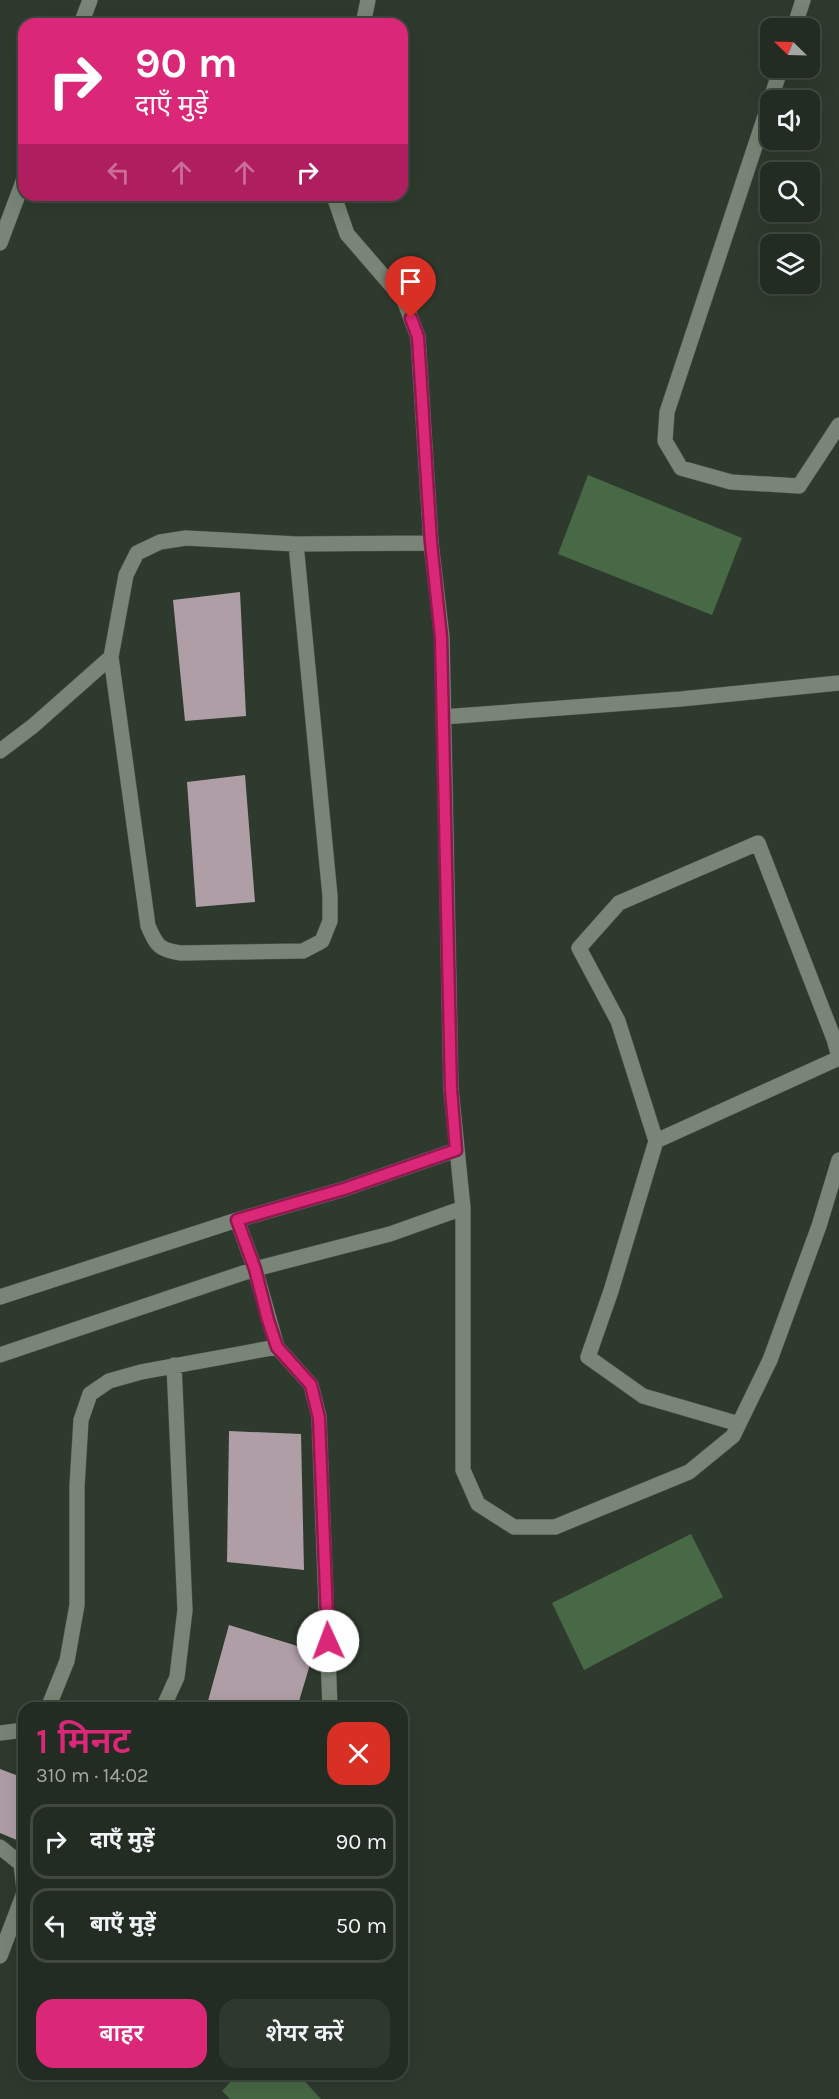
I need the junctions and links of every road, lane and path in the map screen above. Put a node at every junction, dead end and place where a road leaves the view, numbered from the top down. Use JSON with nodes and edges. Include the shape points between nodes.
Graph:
{"nodes":[{"id":1,"x":90,"y":0,"type":"edge"},
{"id":2,"x":368,"y":0,"type":"edge"},
{"id":3,"x":803,"y":0,"type":"edge"},
{"id":4,"x":83,"y":18,"type":"edge"},
{"id":5,"x":364,"y":18,"type":"edge"},
{"id":6,"x":797,"y":18,"type":"edge"},
{"id":7,"x":778,"y":78,"type":"edge"},
{"id":8,"x":18,"y":195,"type":"edge"},
{"id":9,"x":336,"y":201,"type":"edge"},
{"id":10,"x":0,"y":243,"type":"edge"},
{"id":11,"x":839,"y":425,"type":"edge"},
{"id":12,"x":431,"y":543,"type":"junction"},
{"id":13,"x":296,"y":544,"type":"junction"},
{"id":14,"x":111,"y":657,"type":"junction"},
{"id":15,"x":839,"y":683,"type":"edge"},
{"id":16,"x":443,"y":717,"type":"junction"},
{"id":17,"x":0,"y":751,"type":"edge"},
{"id":18,"x":839,"y":1057,"type":"edge"},
{"id":19,"x":656,"y":1142,"type":"junction"},
{"id":20,"x":456,"y":1150,"type":"junction"},
{"id":21,"x":839,"y":1160,"type":"edge"},
{"id":22,"x":463,"y":1208,"type":"junction"},
{"id":23,"x":237,"y":1220,"type":"junction"},
{"id":24,"x":255,"y":1269,"type":"junction"},
{"id":25,"x":0,"y":1297,"type":"edge"},
{"id":26,"x":277,"y":1347,"type":"junction"},
{"id":27,"x":0,"y":1355,"type":"edge"},
{"id":28,"x":174,"y":1365,"type":"junction"},
{"id":29,"x":739,"y":1424,"type":"junction"},
{"id":30,"x":51,"y":1702,"type":"edge"},
{"id":31,"x":166,"y":1702,"type":"edge"},
{"id":32,"x":330,"y":1702,"type":"edge"},
{"id":33,"x":18,"y":1731,"type":"edge"},
{"id":34,"x":0,"y":1733,"type":"edge"},
{"id":35,"x":0,"y":1847,"type":"edge"},
{"id":36,"x":18,"y":1861,"type":"edge"},
{"id":37,"x":18,"y":1907,"type":"edge"},
{"id":38,"x":0,"y":1956,"type":"edge"}],
"edges":[{"from":1,"to":4,"type":"street"},
{"from":2,"to":5,"type":"street"},
{"from":3,"to":6,"type":"street"},
{"from":7,"to":11,"type":"street","via":[[667,412],[665,441],[681,468],[730,482],[799,486]]},
{"from":8,"to":10,"type":"street"},
{"from":9,"to":12,"type":"street","via":[[347,234],[404,300],[418,337]]},
{"from":12,"to":13,"type":"street"},
{"from":12,"to":16,"type":"street","via":[[441,637]]},
{"from":13,"to":14,"type":"street","via":[[186,538],[160,542],[137,553],[126,575]]},
{"from":13,"to":14,"type":"street","via":[[330,896],[330,921],[322,941],[303,951],[182,953],[156,944],[148,926]]},
{"from":14,"to":17,"type":"street"},
{"from":15,"to":16,"type":"street"},
{"from":16,"to":20,"type":"street","via":[[451,1089]]},
{"from":18,"to":19,"type":"street"},
{"from":18,"to":19,"type":"street","via":[[758,843],[619,903],[579,948],[618,1021]]},
{"from":19,"to":29,"type":"street","via":[[588,1357],[643,1396]]},
{"from":20,"to":22,"type":"street"},
{"from":20,"to":23,"type":"street","via":[[344,1189]]},
{"from":21,"to":29,"type":"street","via":[[770,1360]]},
{"from":22,"to":24,"type":"street","via":[[390,1234]]},
{"from":22,"to":29,"type":"street","via":[[463,1470],[478,1504],[514,1527],[555,1527],[689,1472],[733,1436]]},
{"from":23,"to":24,"type":"street"},
{"from":23,"to":25,"type":"street"},
{"from":24,"to":26,"type":"street"},
{"from":24,"to":27,"type":"street"},
{"from":26,"to":28,"type":"street"},
{"from":26,"to":32,"type":"street","via":[[311,1385],[319,1418]]},
{"from":28,"to":30,"type":"street","via":[[109,1381],[90,1394],[80,1431],[77,1605],[68,1661]]},
{"from":28,"to":31,"type":"street","via":[[185,1610],[177,1677]]},
{"from":33,"to":34,"type":"street"},
{"from":35,"to":36,"type":"street"},
{"from":37,"to":38,"type":"street"}]}
